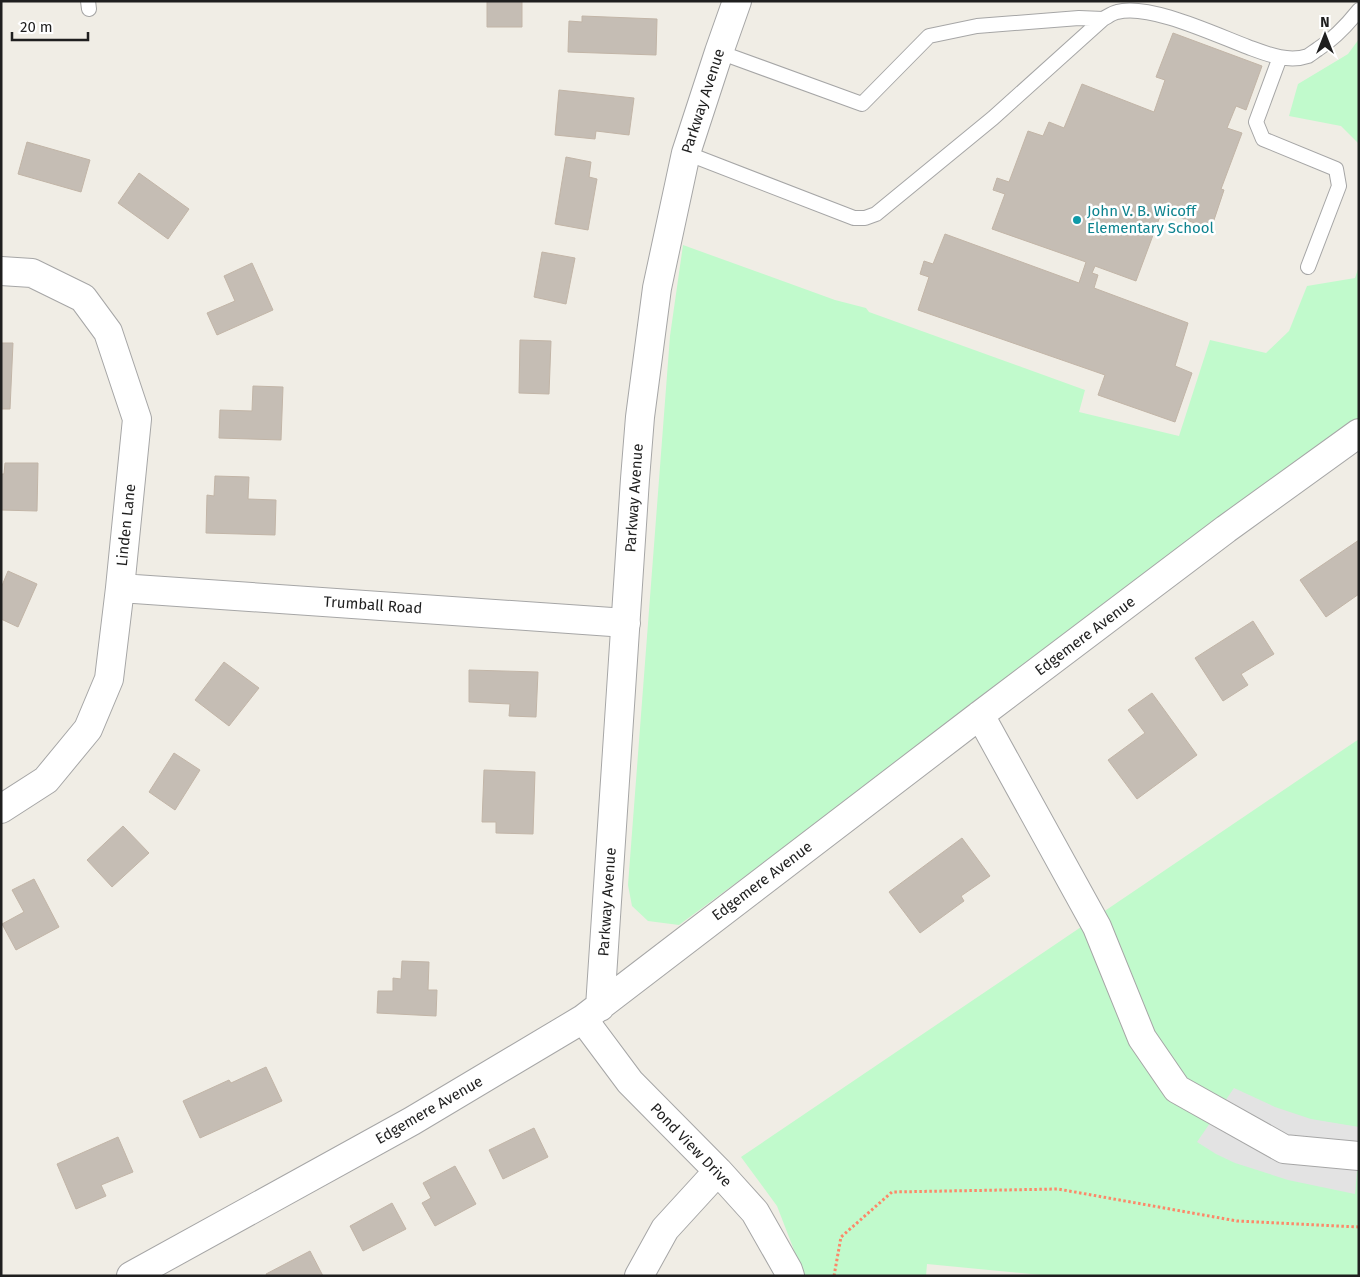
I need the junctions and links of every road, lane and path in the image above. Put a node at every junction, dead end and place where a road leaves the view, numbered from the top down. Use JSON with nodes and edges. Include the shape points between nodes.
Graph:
{"nodes":[{"id":1,"x":737,"y":1,"type":"edge"},
{"id":2,"x":1359,"y":10,"type":"edge"},
{"id":3,"x":1103,"y":19,"type":"junction"},
{"id":4,"x":719,"y":52,"type":"junction"},
{"id":5,"x":1280,"y":57,"type":"junction"},
{"id":6,"x":686,"y":153,"type":"junction"},
{"id":7,"x":1308,"y":267,"type":"dead end"},
{"id":8,"x":1,"y":271,"type":"edge"},
{"id":9,"x":1359,"y":432,"type":"edge"},
{"id":10,"x":120,"y":588,"type":"junction"},
{"id":11,"x":626,"y":623,"type":"junction"},
{"id":12,"x":980,"y":715,"type":"junction"},
{"id":13,"x":1,"y":809,"type":"edge"},
{"id":14,"x":592,"y":1013,"type":"junction"},
{"id":15,"x":1359,"y":1156,"type":"edge"},
{"id":16,"x":718,"y":1171,"type":"junction"},
{"id":17,"x":1359,"y":1227,"type":"edge"},
{"id":18,"x":131,"y":1276,"type":"edge"},
{"id":19,"x":639,"y":1276,"type":"edge"},
{"id":20,"x":790,"y":1276,"type":"edge"},
{"id":21,"x":834,"y":1276,"type":"edge"}],
"edges":[{"from":1,"to":4,"type":"street","name":"Parkway Avenue"},
{"from":2,"to":5,"type":"lane","via":[[1341,31],[1308,56]]},
{"from":3,"to":4,"type":"lane","via":[[987,26],[929,36],[862,104]]},
{"from":3,"to":5,"type":"lane","via":[[1115,12],[1142,10]]},
{"from":3,"to":6,"type":"lane","via":[[993,118],[876,214],[865,218],[854,218]]},
{"from":4,"to":6,"type":"street","name":"Parkway Avenue"},
{"from":5,"to":7,"type":"lane","via":[[1256,122],[1264,139],[1336,169],[1338,186]]},
{"from":6,"to":11,"type":"street","name":"Parkway Avenue","via":[[657,288],[649,344],[640,417]]},
{"from":8,"to":10,"type":"street","name":"Linden Lane","via":[[32,273],[83,298],[108,332],[137,419]]},
{"from":9,"to":12,"type":"street","name":"Edgemere Avenue"},
{"from":10,"to":11,"type":"street","name":"Trumball Road"},
{"from":10,"to":13,"type":"street","name":"Linden Lane","via":[[109,679],[88,729],[46,780]]},
{"from":11,"to":14,"type":"street","name":"Parkway Avenue"},
{"from":12,"to":14,"type":"street","name":"Edgemere Avenue"},
{"from":12,"to":15,"type":"street","via":[[1097,927],[1142,1038],[1177,1089],[1284,1149]]},
{"from":14,"to":16,"type":"street","name":"Pond View Drive","via":[[630,1082]]},
{"from":14,"to":18,"type":"street","name":"Edgemere Avenue","via":[[412,1121]]},
{"from":16,"to":19,"type":"street","via":[[665,1229]]},
{"from":16,"to":20,"type":"street","name":"Pond View Drive","via":[[755,1212]]},
{"from":17,"to":21,"type":"path","via":[[1237,1222],[1058,1189],[892,1192],[841,1237]]}]}
